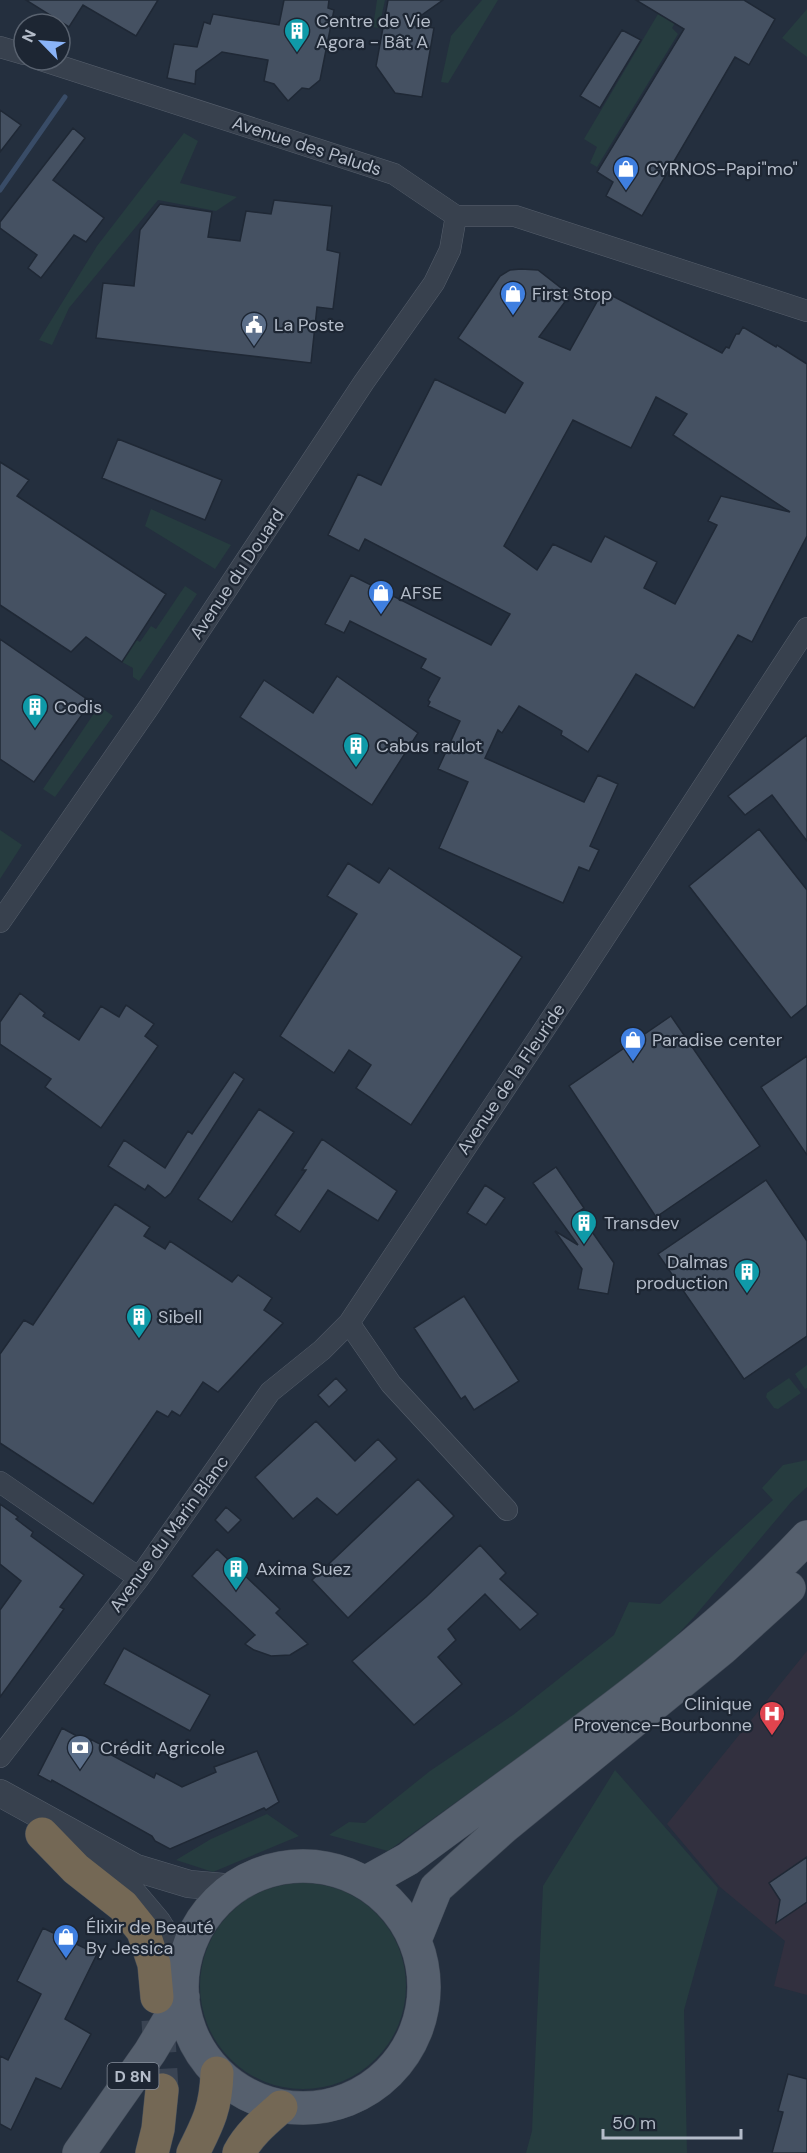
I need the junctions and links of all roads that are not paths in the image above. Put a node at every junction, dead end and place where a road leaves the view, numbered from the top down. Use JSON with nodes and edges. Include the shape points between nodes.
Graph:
{"nodes":[{"id":1,"x":72,"y":70,"type":"edge"},
{"id":2,"x":456,"y":216,"type":"junction"},
{"id":3,"x":807,"y":311,"type":"edge"},
{"id":4,"x":807,"y":628,"type":"edge"},
{"id":5,"x":0,"y":922,"type":"edge"},
{"id":6,"x":349,"y":1323,"type":"junction"},
{"id":7,"x":0,"y":1482,"type":"edge"},
{"id":8,"x":507,"y":1510,"type":"dead end"},
{"id":9,"x":807,"y":1537,"type":"edge"},
{"id":10,"x":807,"y":1570,"type":"edge"},
{"id":11,"x":139,"y":1578,"type":"junction"},
{"id":12,"x":0,"y":1757,"type":"edge"},
{"id":13,"x":0,"y":1793,"type":"edge"},
{"id":14,"x":0,"y":1812,"type":"edge"},
{"id":15,"x":42,"y":1834,"type":"joint"},
{"id":16,"x":365,"y":1883,"type":"junction"},
{"id":17,"x":234,"y":1888,"type":"junction"},
{"id":18,"x":416,"y":1940,"type":"junction"},
{"id":19,"x":175,"y":1987,"type":"junction"},
{"id":20,"x":211,"y":2065,"type":"junction"},
{"id":21,"x":162,"y":2090,"type":"tunnel mouth"},
{"id":22,"x":280,"y":2107,"type":"junction"},
{"id":23,"x":80,"y":2153,"type":"edge"},
{"id":24,"x":152,"y":2153,"type":"edge"},
{"id":25,"x":193,"y":2153,"type":"edge"},
{"id":26,"x":239,"y":2153,"type":"edge"}],
"edges":[{"from":1,"to":2,"type":"street","name":"Avenue des Paluds","via":[[394,174]]},
{"from":2,"to":3,"type":"street","via":[[515,216]]},
{"from":2,"to":5,"type":"street","name":"Avenue du Douard","via":[[450,250],[434,283]]},
{"from":4,"to":6,"type":"street","name":"Avenue de la Fleuride"},
{"from":6,"to":8,"type":"street","via":[[391,1384]]},
{"from":6,"to":11,"type":"street","name":"Avenue du Marin Blanc","via":[[270,1392]]},
{"from":7,"to":11,"type":"street"},
{"from":9,"to":16,"type":"main road","via":[[661,1672],[408,1858]]},
{"from":10,"to":18,"type":"main road","via":[[723,1648],[504,1827],[436,1888]]},
{"from":11,"to":12,"type":"street","name":"Avenue du Marin Blanc"},
{"from":13,"to":17,"type":"street","via":[[136,1868],[189,1884]]},
{"from":14,"to":15,"type":"street"},
{"from":15,"to":19,"type":"highway","via":[[76,1869],[123,1906],[143,1931],[154,1964]]},
{"from":16,"to":17,"type":"main road","via":[[348,1874],[309,1866],[270,1871]]},
{"from":16,"to":18,"type":"main road","via":[[386,1898]]},
{"from":17,"to":19,"type":"main road","via":[[207,1914],[189,1947]]},
{"from":18,"to":22,"type":"main road","via":[[425,1994],[415,2035],[398,2064],[382,2080],[345,2102],[313,2108]]},
{"from":19,"to":20,"type":"main road","via":[[190,2030]]},
{"from":19,"to":23,"type":"main road","number":"D 8N","via":[[150,2052]]},
{"from":20,"to":22,"type":"main road","via":[[246,2095]]},
{"from":20,"to":23,"type":"main road","number":"D 8N","via":[[175,2055],[158,2062]]},
{"from":20,"to":25,"type":"highway","via":[[216,2097]]},
{"from":21,"to":24,"type":"highway"},
{"from":22,"to":26,"type":"highway","via":[[250,2136]]}]}
